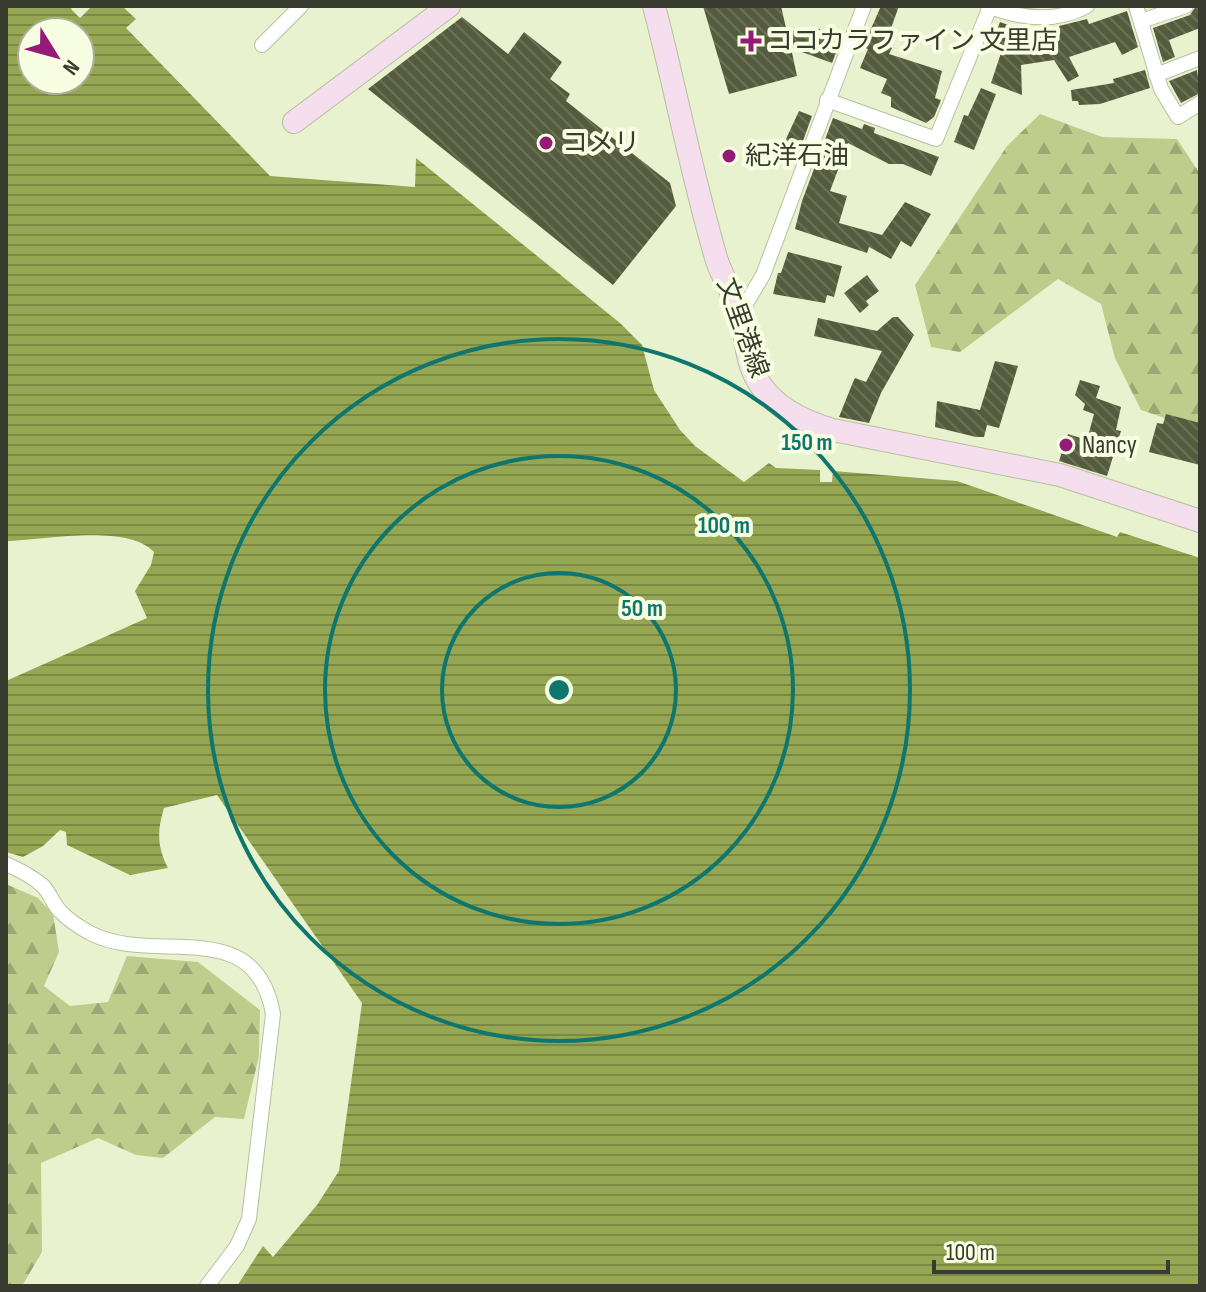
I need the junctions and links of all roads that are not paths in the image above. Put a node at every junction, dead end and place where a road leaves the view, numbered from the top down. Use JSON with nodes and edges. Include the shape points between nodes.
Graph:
{"nodes":[{"id":1,"x":301,"y":6,"type":"edge"},
{"id":2,"x":449,"y":6,"type":"edge"},
{"id":3,"x":654,"y":6,"type":"edge"},
{"id":4,"x":864,"y":6,"type":"edge"},
{"id":5,"x":989,"y":6,"type":"edge"},
{"id":6,"x":1087,"y":6,"type":"edge"},
{"id":7,"x":1136,"y":6,"type":"edge"},
{"id":8,"x":1186,"y":6,"type":"edge"},
{"id":9,"x":1141,"y":21,"type":"junction"},
{"id":10,"x":262,"y":45,"type":"dead end"},
{"id":11,"x":1200,"y":58,"type":"edge"},
{"id":12,"x":1156,"y":75,"type":"junction"},
{"id":13,"x":827,"y":100,"type":"junction"},
{"id":14,"x":1200,"y":103,"type":"edge"},
{"id":15,"x":294,"y":122,"type":"dead end"},
{"id":16,"x":740,"y":314,"type":"junction"},
{"id":17,"x":1200,"y":521,"type":"edge"},
{"id":18,"x":6,"y":864,"type":"edge"},
{"id":19,"x":207,"y":1286,"type":"edge"}],
"edges":[{"from":1,"to":10,"type":"street"},
{"from":2,"to":15,"type":"main road"},
{"from":3,"to":16,"type":"main road","name":"文里港線","via":[[704,214]]},
{"from":4,"to":13,"type":"street"},
{"from":5,"to":6,"type":"street","via":[[1043,19]]},
{"from":5,"to":13,"type":"street","via":[[936,139]]},
{"from":7,"to":9,"type":"street"},
{"from":8,"to":9,"type":"street"},
{"from":9,"to":12,"type":"street"},
{"from":11,"to":12,"type":"street"},
{"from":12,"to":14,"type":"street","via":[[1178,117]]},
{"from":13,"to":16,"type":"street","via":[[763,275]]},
{"from":16,"to":17,"type":"main road","name":"文里港線","via":[[744,349],[758,382],[806,422],[1060,475]]},
{"from":18,"to":19,"type":"street","via":[[45,888],[60,911],[90,932],[109,940],[233,955],[251,966],[268,987],[273,1014],[249,1219],[237,1246]]}]}
